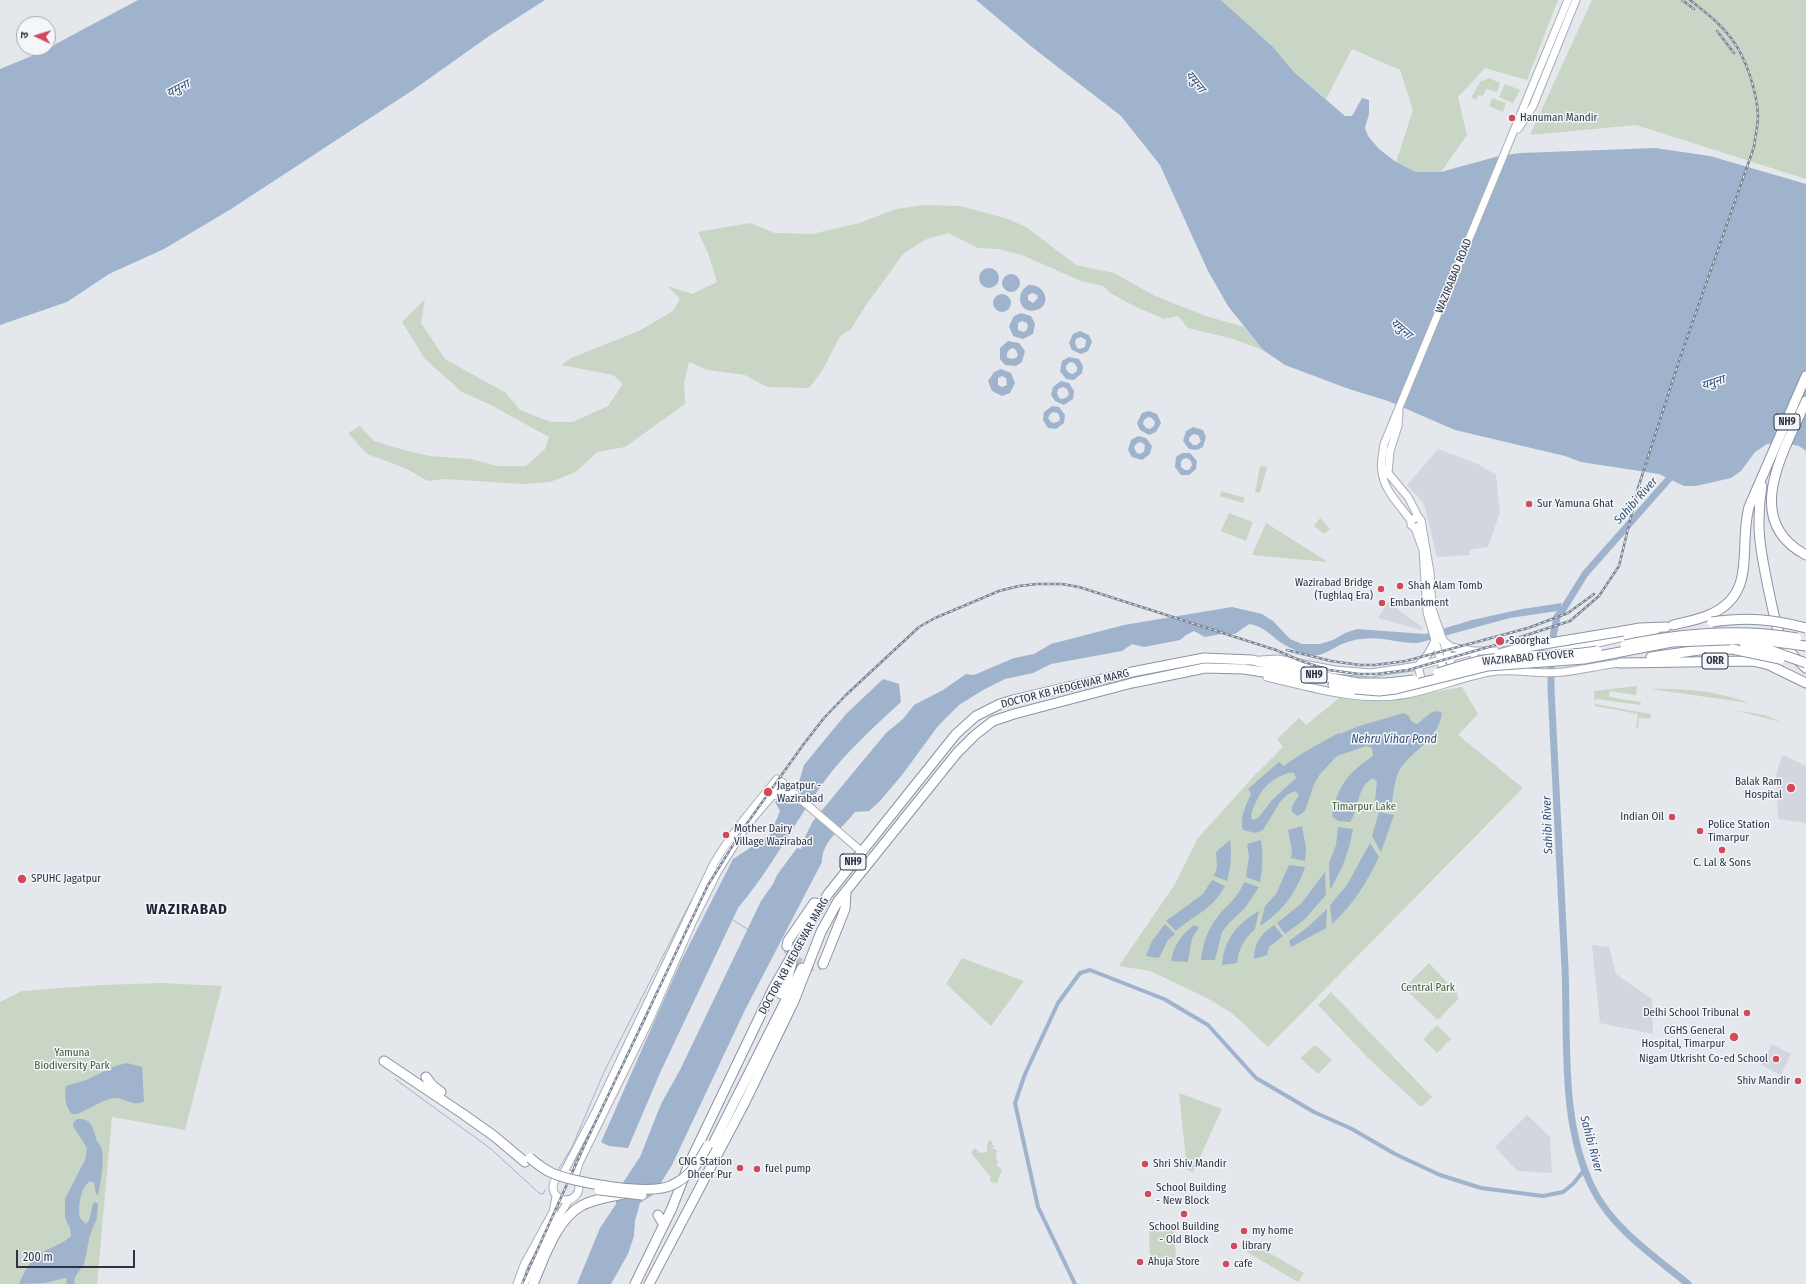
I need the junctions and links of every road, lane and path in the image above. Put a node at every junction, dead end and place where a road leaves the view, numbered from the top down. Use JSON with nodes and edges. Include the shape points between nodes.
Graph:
{"nodes":[{"id":1,"x":1568,"y":0,"type":"edge"},
{"id":2,"x":1576,"y":0,"type":"edge"},
{"id":3,"x":1508,"y":144,"type":"junction"},
{"id":4,"x":1806,"y":376,"type":"edge"},
{"id":5,"x":1806,"y":401,"type":"edge"},
{"id":6,"x":1767,"y":467,"type":"junction"},
{"id":7,"x":1389,"y":482,"type":"junction"},
{"id":8,"x":1418,"y":523,"type":"junction"},
{"id":9,"x":1805,"y":554,"type":"edge"},
{"id":10,"x":1711,"y":618,"type":"junction"},
{"id":11,"x":1669,"y":626,"type":"junction"},
{"id":12,"x":1806,"y":628,"type":"edge"},
{"id":13,"x":1713,"y":639,"type":"junction"},
{"id":14,"x":1438,"y":640,"type":"junction"},
{"id":15,"x":1806,"y":640,"type":"edge"},
{"id":16,"x":1806,"y":646,"type":"edge"},
{"id":17,"x":1494,"y":650,"type":"junction"},
{"id":18,"x":1474,"y":651,"type":"junction"},
{"id":19,"x":1449,"y":657,"type":"junction"},
{"id":20,"x":1441,"y":659,"type":"junction"},
{"id":21,"x":1252,"y":660,"type":"junction"},
{"id":22,"x":1479,"y":661,"type":"junction"},
{"id":23,"x":1620,"y":663,"type":"junction"},
{"id":24,"x":1418,"y":666,"type":"junction"},
{"id":25,"x":1806,"y":666,"type":"edge"},
{"id":26,"x":1270,"y":668,"type":"junction"},
{"id":27,"x":1253,"y":670,"type":"junction"},
{"id":28,"x":1496,"y":671,"type":"junction"},
{"id":29,"x":1475,"y":676,"type":"junction"},
{"id":30,"x":1456,"y":680,"type":"junction"},
{"id":31,"x":1447,"y":682,"type":"junction"},
{"id":32,"x":1806,"y":683,"type":"edge"},
{"id":33,"x":1357,"y":686,"type":"junction"},
{"id":34,"x":1424,"y":690,"type":"junction"},
{"id":35,"x":780,"y":781,"type":"junction"},
{"id":36,"x":772,"y":796,"type":"junction"},
{"id":37,"x":798,"y":796,"type":"junction"},
{"id":38,"x":858,"y":848,"type":"junction"},
{"id":39,"x":846,"y":891,"type":"junction"},
{"id":40,"x":822,"y":932,"type":"junction"},
{"id":41,"x":791,"y":947,"type":"junction"},
{"id":42,"x":823,"y":964,"type":"dead end"},
{"id":43,"x":782,"y":998,"type":"junction"},
{"id":44,"x":384,"y":1061,"type":"dead end"},
{"id":45,"x":426,"y":1077,"type":"dead end"},
{"id":46,"x":442,"y":1096,"type":"junction"},
{"id":47,"x":714,"y":1110,"type":"junction"},
{"id":48,"x":713,"y":1161,"type":"junction"},
{"id":49,"x":563,"y":1174,"type":"junction"},
{"id":50,"x":575,"y":1177,"type":"junction"},
{"id":51,"x":623,"y":1194,"type":"junction"},
{"id":52,"x":556,"y":1197,"type":"junction"},
{"id":53,"x":569,"y":1200,"type":"junction"},
{"id":54,"x":658,"y":1215,"type":"dead end"},
{"id":55,"x":664,"y":1225,"type":"junction"},
{"id":56,"x":517,"y":1284,"type":"edge"},
{"id":57,"x":524,"y":1284,"type":"edge"},
{"id":58,"x":533,"y":1284,"type":"edge"},
{"id":59,"x":635,"y":1284,"type":"edge"},
{"id":60,"x":649,"y":1284,"type":"edge"}],
"edges":[{"from":1,"to":3,"type":"main road","name":"WAZIRABAD ROAD"},
{"from":2,"to":3,"type":"main road","name":"WAZIRABAD ROAD","via":[[1533,106]]},
{"from":3,"to":7,"type":"main road","name":"WAZIRABAD ROAD","via":[[1400,408],[1398,426],[1390,451]]},
{"from":4,"to":6,"type":"highway","number":"NH9"},
{"from":5,"to":9,"type":"highway","number":"NH9","via":[[1777,469],[1770,496],[1774,520],[1785,539]]},
{"from":6,"to":10,"type":"highway","via":[[1747,515],[1743,574],[1738,592],[1728,605]]},
{"from":6,"to":25,"type":"highway","via":[[1758,520],[1764,569],[1782,637],[1793,656]]},
{"from":7,"to":8,"type":"main road","via":[[1408,497]]},
{"from":7,"to":8,"type":"main road","name":"WAZIRABAD ROAD","via":[[1396,501],[1411,521],[1411,525]]},
{"from":8,"to":14,"type":"main road","via":[[1423,550],[1426,603]]},
{"from":10,"to":11,"type":"highway"},
{"from":10,"to":12,"type":"highway","bridge":true,"via":[[1759,619]]},
{"from":11,"to":17,"type":"main road","name":"DOCTOR KB HEDGEWAR MARG","via":[[1577,647]]},
{"from":11,"to":22,"type":"highway","bridge":true,"via":[[1640,628],[1520,648]]},
{"from":13,"to":16,"type":"highway","name":"WAZIRABAD FLYOVER","bridge":true,"via":[[1753,639]]},
{"from":13,"to":25,"type":"highway","bridge":true,"via":[[1764,648]]},
{"from":13,"to":33,"type":"highway","name":"WAZIRABAD FLYOVER","bridge":true,"via":[[1672,642],[1584,659],[1488,666],[1396,690],[1379,691]]},
{"from":14,"to":18,"type":"main road","via":[[1459,650]]},
{"from":14,"to":19,"type":"main road"},
{"from":14,"to":20,"type":"main road"},
{"from":14,"to":24,"type":"main road"},
{"from":15,"to":22,"type":"highway","name":"WAZIRABAD FLYOVER","bridge":true,"via":[[1747,632],[1682,635],[1579,654]]},
{"from":17,"to":18,"type":"main road","name":"DOCTOR KB HEDGEWAR MARG"},
{"from":17,"to":28,"type":"main road"},
{"from":18,"to":19,"type":"main road","name":"DOCTOR KB HEDGEWAR MARG"},
{"from":18,"to":29,"type":"main road"},
{"from":19,"to":20,"type":"main road","name":"DOCTOR KB HEDGEWAR MARG"},
{"from":19,"to":30,"type":"main road"},
{"from":20,"to":24,"type":"main road","name":"DOCTOR KB HEDGEWAR MARG"},
{"from":20,"to":31,"type":"main road"},
{"from":21,"to":24,"type":"main road","name":"DOCTOR KB HEDGEWAR MARG","via":[[1278,659],[1371,673]]},
{"from":21,"to":26,"type":"highway","name":"WAZIRABAD FLYOVER","number":"NH9"},
{"from":21,"to":38,"type":"highway","name":"DOCTOR KB HEDGEWAR MARG","number":"NH9","via":[[1204,658],[1132,672],[1000,704],[976,716],[956,734]]},
{"from":22,"to":33,"type":"highway","name":"WAZIRABAD FLYOVER","bridge":true,"via":[[1430,676]]},
{"from":23,"to":25,"type":"highway","bridge":true,"via":[[1699,650],[1732,649]]},
{"from":23,"to":28,"type":"main road","name":"DOCTOR KB HEDGEWAR MARG","number":"ORR","via":[[1563,672]]},
{"from":23,"to":32,"type":"highway","number":"ORR","via":[[1753,661],[1769,665]]},
{"from":24,"to":34,"type":"main road"},
{"from":26,"to":27,"type":"highway","name":"WAZIRABAD FLYOVER","number":"NH9"},
{"from":26,"to":33,"type":"highway","name":"WAZIRABAD FLYOVER","number":"NH9"},
{"from":27,"to":34,"type":"main road","name":"DOCTOR KB HEDGEWAR MARG","via":[[1266,676],[1363,697],[1389,697]]},
{"from":27,"to":39,"type":"highway","name":"DOCTOR KB HEDGEWAR MARG","number":"NH9","via":[[1205,668],[1132,683],[1014,714],[994,722],[975,735],[957,753]]},
{"from":28,"to":29,"type":"main road","name":"DOCTOR KB HEDGEWAR MARG"},
{"from":29,"to":30,"type":"main road","name":"DOCTOR KB HEDGEWAR MARG"},
{"from":30,"to":31,"type":"main road","name":"DOCTOR KB HEDGEWAR MARG"},
{"from":31,"to":34,"type":"main road","name":"DOCTOR KB HEDGEWAR MARG"},
{"from":35,"to":36,"type":"main road"},
{"from":35,"to":37,"type":"main road"},
{"from":35,"to":49,"type":"main road","via":[[743,820],[713,865],[598,1108]]},
{"from":36,"to":37,"type":"main road","via":[[784,793]]},
{"from":36,"to":50,"type":"main road","via":[[747,825],[706,892],[648,1021],[579,1163]]},
{"from":37,"to":38,"type":"main road"},
{"from":38,"to":41,"type":"highway","name":"DOCTOR KB HEDGEWAR MARG","number":"NH9"},
{"from":39,"to":40,"type":"highway","name":"DOCTOR KB HEDGEWAR MARG","number":"NH9"},
{"from":39,"to":42,"type":"highway","via":[[845,909]]},
{"from":40,"to":43,"type":"highway"},
{"from":40,"to":48,"type":"highway","name":"DOCTOR KB HEDGEWAR MARG","number":"NH9","via":[[794,1001]]},
{"from":41,"to":43,"type":"highway"},
{"from":41,"to":47,"type":"highway","name":"DOCTOR KB HEDGEWAR MARG","number":"NH9"},
{"from":43,"to":46,"type":"highway","bridge":true,"via":[[708,1145],[690,1172],[670,1186],[655,1190],[638,1190],[570,1179],[550,1172],[472,1113]]},
{"from":43,"to":51,"type":"highway","bridge":true,"via":[[707,1156],[696,1173],[678,1188],[668,1192],[646,1196]]},
{"from":44,"to":46,"type":"highway"},
{"from":45,"to":46,"type":"highway"},
{"from":46,"to":51,"type":"highway","bridge":true,"via":[[525,1162],[547,1176],[568,1184]]},
{"from":47,"to":48,"type":"highway","via":[[714,1124],[699,1155],[705,1163]]},
{"from":47,"to":55,"type":"highway","name":"DOCTOR KB HEDGEWAR MARG","number":"NH9"},
{"from":48,"to":60,"type":"highway","name":"DOCTOR KB HEDGEWAR MARG","number":"NH9"},
{"from":49,"to":50,"type":"main road"},
{"from":49,"to":52,"type":"main road","via":[[553,1182]]},
{"from":50,"to":53,"type":"main road","via":[[578,1192]]},
{"from":51,"to":58,"type":"highway","via":[[582,1205],[570,1214],[561,1225]]},
{"from":52,"to":53,"type":"main road"},
{"from":52,"to":56,"type":"main road","via":[[553,1212],[524,1265]]},
{"from":53,"to":57,"type":"main road"},
{"from":54,"to":55,"type":"highway"},
{"from":55,"to":59,"type":"highway","name":"DOCTOR KB HEDGEWAR MARG","number":"NH9"}]}
